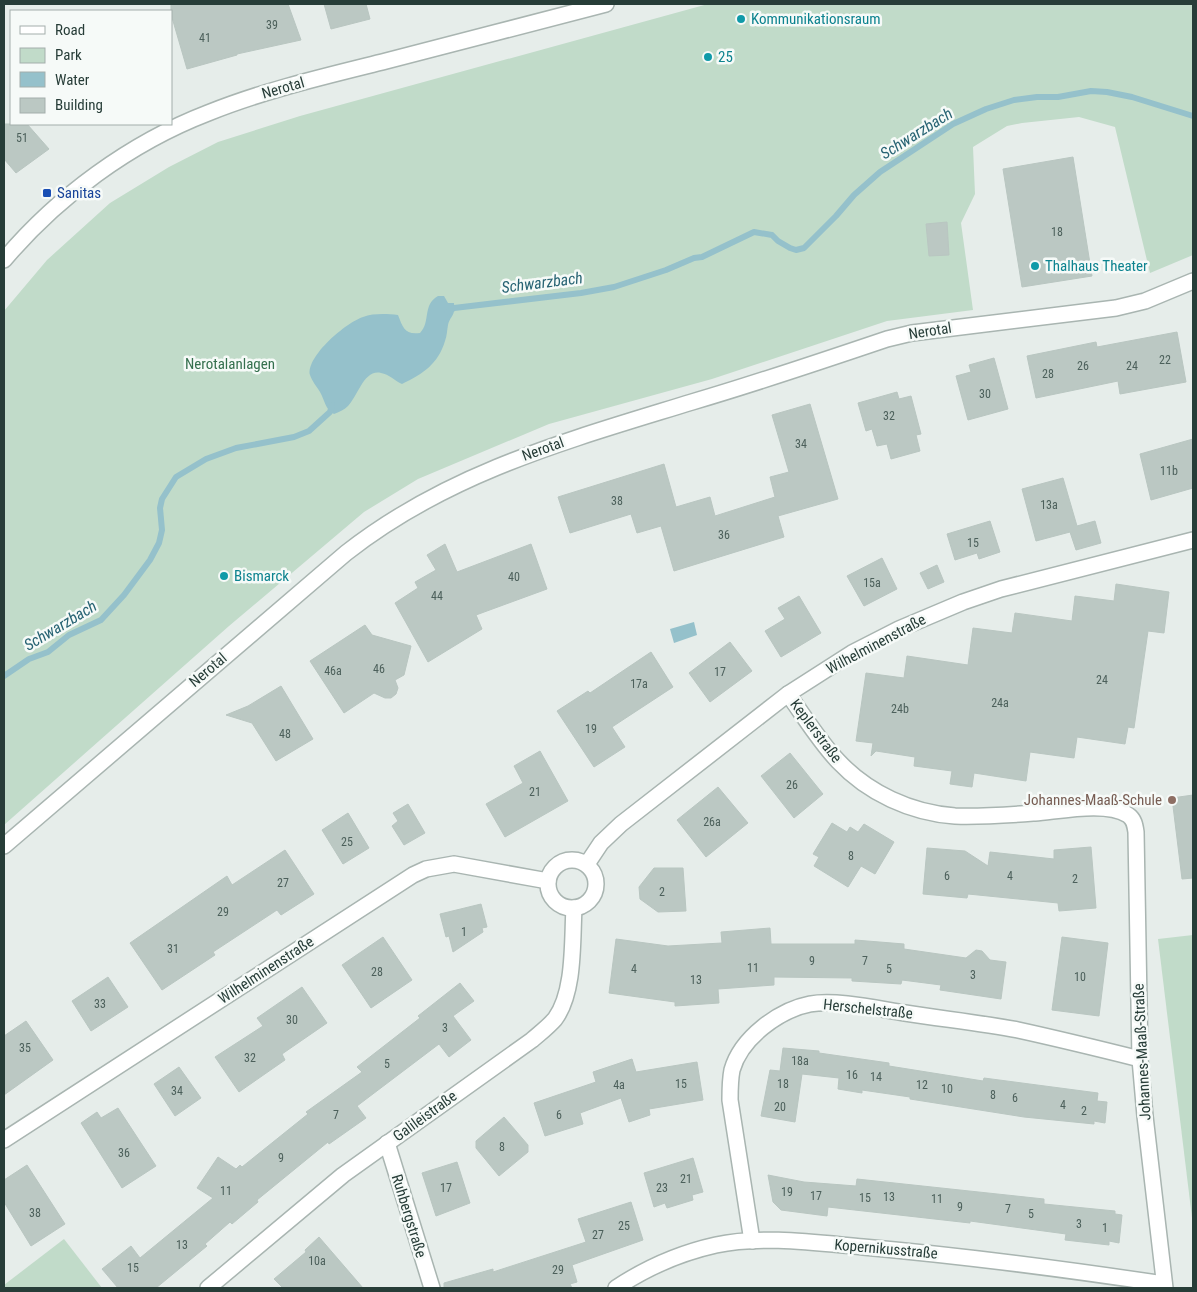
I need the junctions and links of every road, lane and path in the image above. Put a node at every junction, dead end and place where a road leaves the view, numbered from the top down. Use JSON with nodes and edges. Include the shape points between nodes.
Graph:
{"nodes":[{"id":1,"x":606,"y":4,"type":"edge"},
{"id":2,"x":4,"y":260,"type":"edge"},
{"id":3,"x":1193,"y":280,"type":"edge"},
{"id":4,"x":1193,"y":540,"type":"edge"},
{"id":5,"x":788,"y":694,"type":"junction"},
{"id":6,"x":1131,"y":816,"type":"joint"},
{"id":7,"x":4,"y":846,"type":"edge"},
{"id":8,"x":587,"y":864,"type":"junction"},
{"id":9,"x":548,"y":881,"type":"junction"},
{"id":10,"x":574,"y":908,"type":"junction"},
{"id":11,"x":1140,"y":1058,"type":"junction"},
{"id":12,"x":4,"y":1140,"type":"edge"},
{"id":13,"x":387,"y":1143,"type":"junction"},
{"id":14,"x":752,"y":1241,"type":"junction"},
{"id":15,"x":634,"y":1283,"type":"edge"},
{"id":16,"x":218,"y":1285,"type":"edge"},
{"id":17,"x":1165,"y":1286,"type":"edge"},
{"id":18,"x":432,"y":1288,"type":"edge"},
{"id":19,"x":616,"y":1288,"type":"edge"}],
"edges":[{"from":1,"to":2,"type":"street","name":"Nerotal","via":[[283,88],[206,113],[155,138],[87,182],[47,215]]},
{"from":3,"to":7,"type":"street","name":"Nerotal","via":[[1145,301],[1116,308],[912,333],[887,339],[567,440],[502,464],[443,492],[402,513],[346,552]]},
{"from":4,"to":5,"type":"street","name":"Wilhelminenstraße","via":[[1001,588],[963,602],[852,653]]},
{"from":5,"to":6,"type":"street","name":"Keplerstraße","via":[[836,760],[863,783],[907,807],[937,814],[978,817],[1098,808]]},
{"from":5,"to":8,"type":"street","name":"Wilhelminenstraße","via":[[621,824],[601,843]]},
{"from":6,"to":11,"type":"street","name":"Johannes-Maaß-Straße","via":[[1136,832]]},
{"from":8,"to":9,"type":"street","via":[[566,860],[554,868]]},
{"from":8,"to":10,"type":"street","via":[[596,878],[594,895],[582,906]]},
{"from":9,"to":10,"type":"street","via":[[548,890],[558,904]]},
{"from":9,"to":12,"type":"street","name":"Wilhelminenstraße","via":[[454,864],[426,868]]},
{"from":10,"to":13,"type":"street","name":"Galileistraße","via":[[569,982],[556,1017],[532,1040]]},
{"from":11,"to":14,"type":"street","name":"Herschelstraße","via":[[1017,1030],[860,1006],[812,1004],[773,1018],[747,1045],[733,1068],[730,1085]]},
{"from":11,"to":17,"type":"street","name":"Johannes-Maaß-Straße"},
{"from":13,"to":16,"type":"street","name":"Galileistraße","via":[[336,1180]]},
{"from":13,"to":18,"type":"street","name":"Ruhbergstraße"},
{"from":14,"to":15,"type":"street","name":"Kopernikusstraße","via":[[717,1244],[679,1256]]},
{"from":14,"to":17,"type":"street","name":"Kopernikusstraße","via":[[810,1242],[948,1255]]},
{"from":15,"to":19,"type":"street","name":"Kopernikusstraße"}]}
